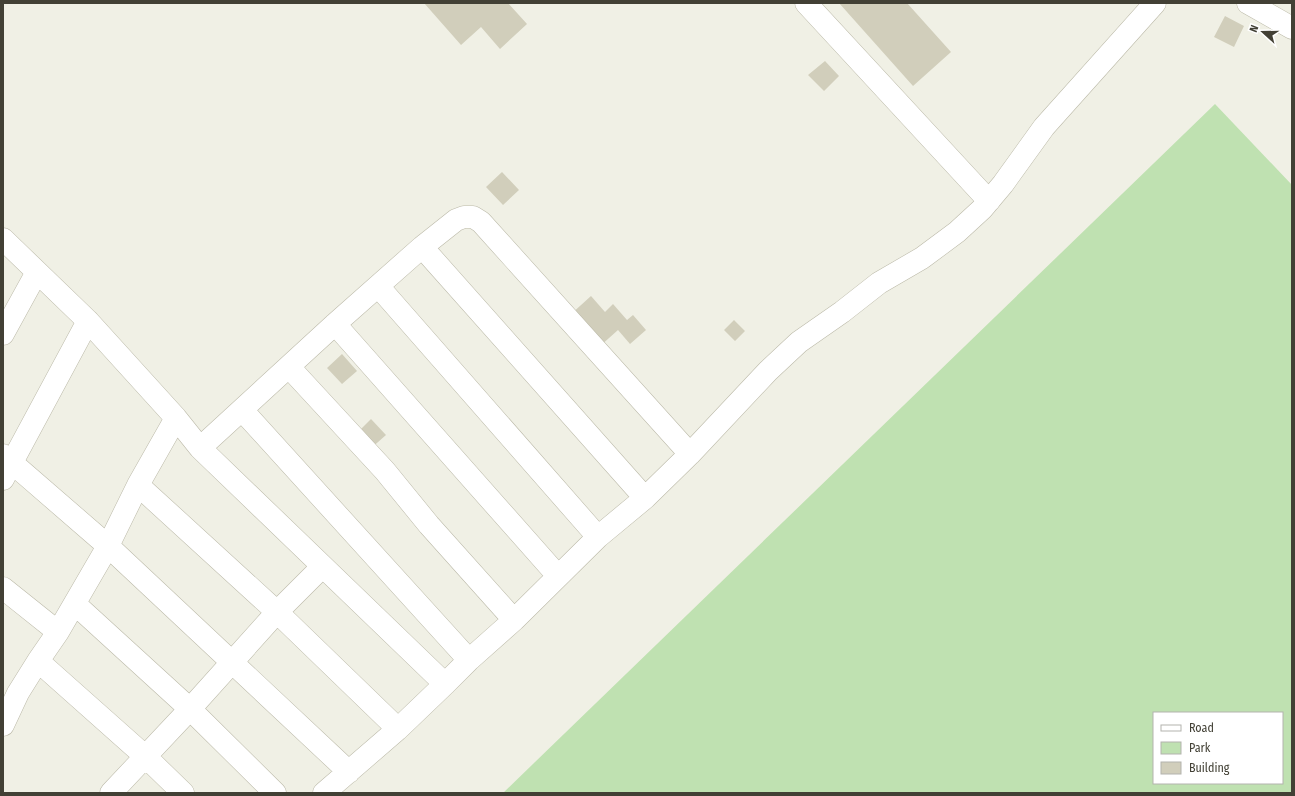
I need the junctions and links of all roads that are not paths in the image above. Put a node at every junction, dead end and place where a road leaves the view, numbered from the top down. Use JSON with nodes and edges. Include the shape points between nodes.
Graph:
{"nodes":[{"id":1,"x":806,"y":3,"type":"edge"},
{"id":2,"x":1155,"y":3,"type":"edge"},
{"id":3,"x":1248,"y":3,"type":"edge"},
{"id":4,"x":1289,"y":20,"type":"edge"},
{"id":5,"x":989,"y":201,"type":"junction"},
{"id":6,"x":3,"y":239,"type":"edge"},
{"id":7,"x":422,"y":247,"type":"junction"},
{"id":8,"x":38,"y":272,"type":"junction"},
{"id":9,"x":378,"y":286,"type":"junction"},
{"id":10,"x":88,"y":321,"type":"junction"},
{"id":11,"x":335,"y":324,"type":"junction"},
{"id":12,"x":3,"y":334,"type":"edge"},
{"id":13,"x":290,"y":367,"type":"junction"},
{"id":14,"x":242,"y":410,"type":"junction"},
{"id":15,"x":176,"y":418,"type":"junction"},
{"id":16,"x":200,"y":448,"type":"junction"},
{"id":17,"x":690,"y":454,"type":"junction"},
{"id":18,"x":6,"y":465,"type":"edge"},
{"id":19,"x":138,"y":485,"type":"junction"},
{"id":20,"x":644,"y":498,"type":"junction"},
{"id":21,"x":598,"y":537,"type":"junction"},
{"id":22,"x":108,"y":546,"type":"junction"},
{"id":23,"x":322,"y":567,"type":"junction"},
{"id":24,"x":558,"y":576,"type":"junction"},
{"id":25,"x":3,"y":588,"type":"edge"},
{"id":26,"x":75,"y":604,"type":"junction"},
{"id":27,"x":277,"y":612,"type":"junction"},
{"id":28,"x":514,"y":620,"type":"junction"},
{"id":29,"x":58,"y":632,"type":"junction"},
{"id":30,"x":469,"y":660,"type":"junction"},
{"id":31,"x":38,"y":661,"type":"junction"},
{"id":32,"x":232,"y":663,"type":"junction"},
{"id":33,"x":445,"y":684,"type":"junction"},
{"id":34,"x":190,"y":709,"type":"junction"},
{"id":35,"x":3,"y":725,"type":"edge"},
{"id":36,"x":398,"y":728,"type":"junction"},
{"id":37,"x":146,"y":757,"type":"junction"},
{"id":38,"x":349,"y":772,"type":"junction"},
{"id":39,"x":111,"y":793,"type":"edge"},
{"id":40,"x":184,"y":793,"type":"edge"},
{"id":41,"x":275,"y":793,"type":"edge"},
{"id":42,"x":324,"y":793,"type":"edge"}],
"edges":[{"from":1,"to":5,"type":"street"},
{"from":2,"to":5,"type":"street","via":[[1044,127]]},
{"from":3,"to":4,"type":"street"},
{"from":5,"to":17,"type":"street","via":[[957,232],[922,258],[879,283],[799,342]]},
{"from":6,"to":8,"type":"street"},
{"from":7,"to":9,"type":"street"},
{"from":7,"to":17,"type":"street","via":[[456,220],[473,217],[481,222]]},
{"from":7,"to":20,"type":"street"},
{"from":8,"to":10,"type":"street"},
{"from":8,"to":12,"type":"street"},
{"from":9,"to":11,"type":"street"},
{"from":9,"to":21,"type":"street"},
{"from":10,"to":15,"type":"street"},
{"from":10,"to":18,"type":"street"},
{"from":11,"to":13,"type":"street"},
{"from":11,"to":24,"type":"street"},
{"from":13,"to":14,"type":"street"},
{"from":13,"to":28,"type":"street","via":[[385,471],[429,525]]},
{"from":14,"to":16,"type":"street"},
{"from":14,"to":30,"type":"street"},
{"from":15,"to":16,"type":"street"},
{"from":15,"to":19,"type":"street"},
{"from":16,"to":23,"type":"street"},
{"from":17,"to":20,"type":"street"},
{"from":18,"to":22,"type":"street"},
{"from":19,"to":22,"type":"street"},
{"from":19,"to":27,"type":"street"},
{"from":20,"to":21,"type":"street"},
{"from":21,"to":24,"type":"street"},
{"from":22,"to":26,"type":"street"},
{"from":22,"to":32,"type":"street"},
{"from":23,"to":27,"type":"street"},
{"from":23,"to":33,"type":"street"},
{"from":24,"to":28,"type":"street"},
{"from":25,"to":29,"type":"street"},
{"from":26,"to":29,"type":"street"},
{"from":26,"to":34,"type":"street"},
{"from":27,"to":32,"type":"street"},
{"from":27,"to":36,"type":"street"},
{"from":28,"to":30,"type":"street"},
{"from":29,"to":31,"type":"street"},
{"from":30,"to":33,"type":"street"},
{"from":31,"to":35,"type":"street","via":[[18,693]]},
{"from":31,"to":37,"type":"street"},
{"from":32,"to":34,"type":"street"},
{"from":32,"to":38,"type":"street"},
{"from":33,"to":36,"type":"street"},
{"from":34,"to":37,"type":"street"},
{"from":34,"to":41,"type":"street"},
{"from":36,"to":38,"type":"street"},
{"from":37,"to":39,"type":"street"},
{"from":37,"to":40,"type":"street"},
{"from":38,"to":42,"type":"street"}]}
